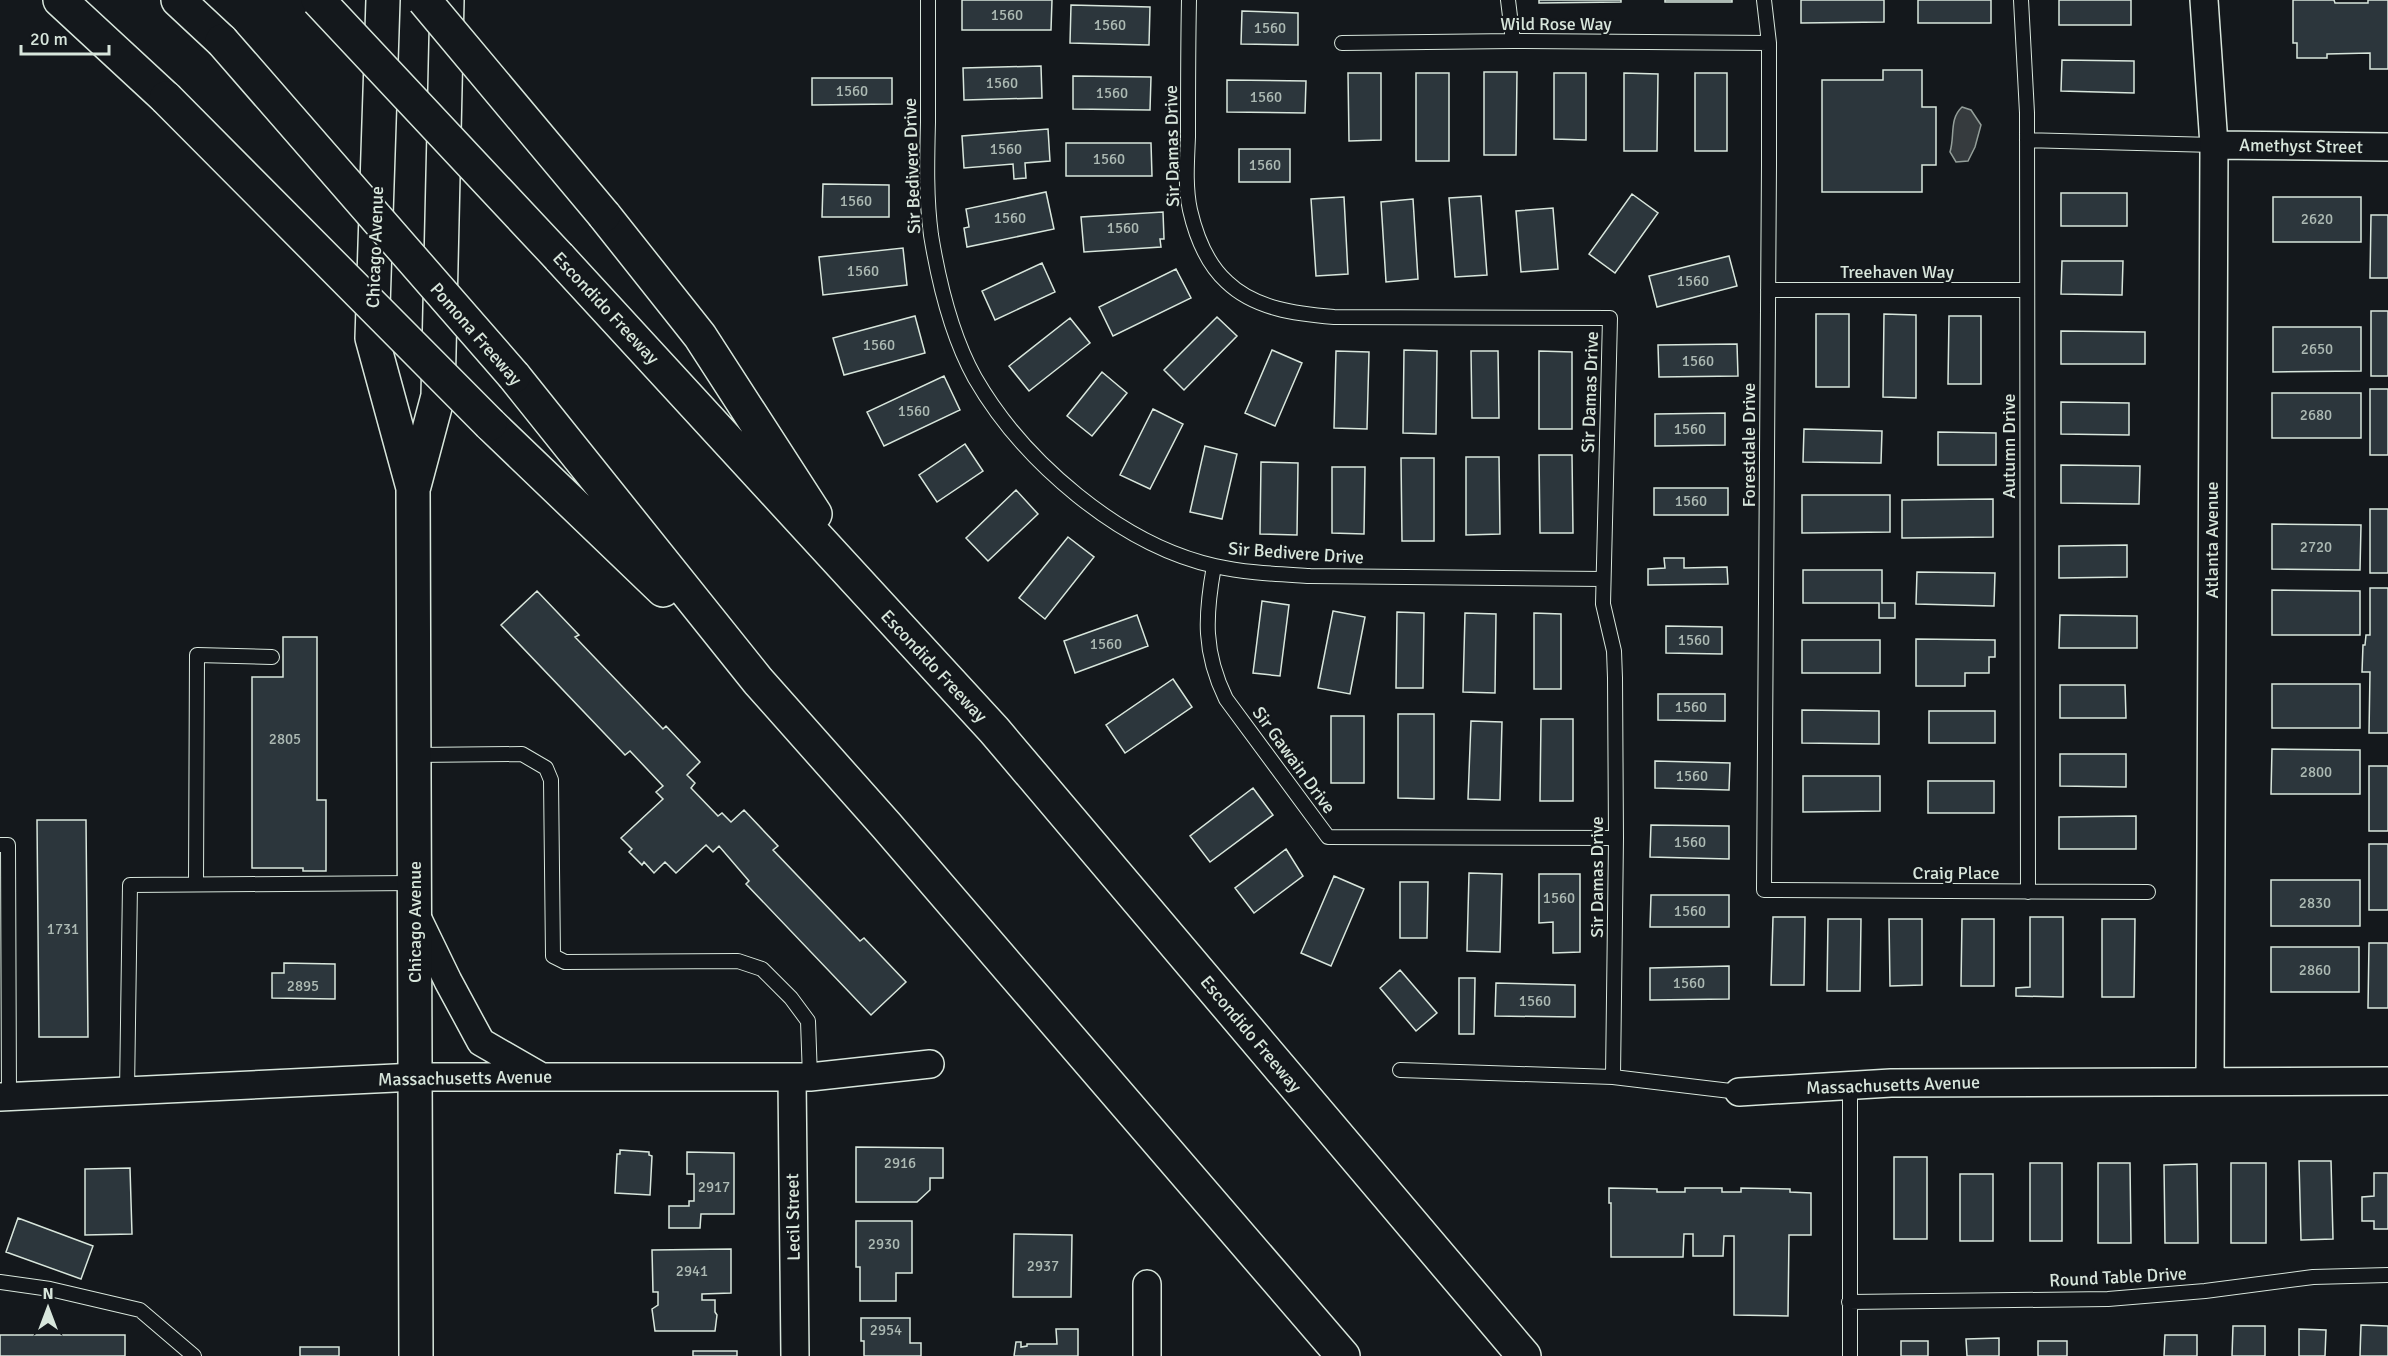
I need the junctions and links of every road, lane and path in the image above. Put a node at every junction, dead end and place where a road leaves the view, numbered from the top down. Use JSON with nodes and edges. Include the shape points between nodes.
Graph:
{"nodes":[{"id":1,"x":60,"y":0,"type":"edge"},
{"id":2,"x":178,"y":0,"type":"edge"},
{"id":3,"x":318,"y":0,"type":"edge"},
{"id":4,"x":383,"y":0,"type":"edge"},
{"id":5,"x":424,"y":0,"type":"edge"},
{"id":6,"x":447,"y":0,"type":"edge"},
{"id":7,"x":928,"y":0,"type":"edge"},
{"id":8,"x":1189,"y":0,"type":"edge"},
{"id":9,"x":1508,"y":0,"type":"edge"},
{"id":10,"x":1764,"y":0,"type":"edge"},
{"id":11,"x":2021,"y":0,"type":"edge"},
{"id":12,"x":2204,"y":0,"type":"edge"},
{"id":13,"x":1513,"y":41,"type":"junction"},
{"id":14,"x":1342,"y":43,"type":"dead end"},
{"id":15,"x":1769,"y":43,"type":"junction"},
{"id":16,"x":2026,"y":140,"type":"junction"},
{"id":17,"x":2214,"y":145,"type":"junction"},
{"id":18,"x":2388,"y":147,"type":"edge"},
{"id":19,"x":1768,"y":290,"type":"junction"},
{"id":20,"x":2027,"y":290,"type":"junction"},
{"id":21,"x":413,"y":488,"type":"junction"},
{"id":22,"x":1214,"y":566,"type":"junction"},
{"id":23,"x":1603,"y":579,"type":"junction"},
{"id":24,"x":867,"y":593,"type":"junction"},
{"id":25,"x":272,"y":657,"type":"dead end"},
{"id":26,"x":758,"y":681,"type":"junction"},
{"id":27,"x":415,"y":754,"type":"junction"},
{"id":28,"x":1616,"y":838,"type":"junction"},
{"id":29,"x":0,"y":845,"type":"edge"},
{"id":30,"x":196,"y":884,"type":"junction"},
{"id":31,"x":1764,"y":890,"type":"joint"},
{"id":32,"x":2028,"y":892,"type":"junction"},
{"id":33,"x":2148,"y":892,"type":"dead end"},
{"id":34,"x":415,"y":898,"type":"junction"},
{"id":35,"x":930,"y":1064,"type":"dead end"},
{"id":36,"x":1400,"y":1070,"type":"dead end"},
{"id":37,"x":416,"y":1077,"type":"junction"},
{"id":38,"x":541,"y":1077,"type":"junction"},
{"id":39,"x":1613,"y":1077,"type":"junction"},
{"id":40,"x":801,"y":1078,"type":"junction"},
{"id":41,"x":2210,"y":1081,"type":"junction"},
{"id":42,"x":2388,"y":1081,"type":"edge"},
{"id":43,"x":1850,"y":1084,"type":"junction"},
{"id":44,"x":127,"y":1091,"type":"junction"},
{"id":45,"x":1739,"y":1092,"type":"joint"},
{"id":46,"x":5,"y":1097,"type":"edge"},
{"id":47,"x":2388,"y":1275,"type":"edge"},
{"id":48,"x":0,"y":1282,"type":"edge"},
{"id":49,"x":1147,"y":1284,"type":"dead end"},
{"id":50,"x":1849,"y":1302,"type":"junction"},
{"id":51,"x":194,"y":1356,"type":"edge"},
{"id":52,"x":416,"y":1356,"type":"edge"},
{"id":53,"x":795,"y":1356,"type":"edge"},
{"id":54,"x":1147,"y":1356,"type":"edge"},
{"id":55,"x":1343,"y":1356,"type":"edge"},
{"id":56,"x":1524,"y":1356,"type":"edge"},
{"id":57,"x":1850,"y":1356,"type":"edge"}],
"edges":[{"from":1,"to":26,"type":"main road","bridge":true,"via":[[166,98],[490,424]]},
{"from":2,"to":26,"type":"main road","name":"Pomona Freeway","bridge":true,"via":[[222,41],[514,376]]},
{"from":3,"to":24,"type":"main road","name":"Escondido Freeway","bridge":true},
{"from":4,"to":21,"type":"main road","name":"Chicago Avenue","via":[[372,338]]},
{"from":5,"to":24,"type":"main road","bridge":true,"via":[[700,336]]},
{"from":6,"to":21,"type":"main road","name":"Chicago Avenue","via":[[438,396]]},
{"from":7,"to":22,"type":"lane","name":"Sir Bedivere Drive","via":[[927,185],[931,233],[952,325],[975,377],[1009,428],[1074,491],[1114,521],[1162,548]]},
{"from":8,"to":23,"type":"lane","name":"Sir Damas Drive","via":[[1190,208],[1200,242],[1228,284],[1258,302],[1293,313],[1323,316],[1610,318]]},
{"from":9,"to":13,"type":"lane"},
{"from":10,"to":15,"type":"lane","name":"Forestdale Drive"},
{"from":11,"to":16,"type":"lane","name":"Autumn Drive"},
{"from":12,"to":17,"type":"street","name":"Atlanta Avenue"},
{"from":13,"to":14,"type":"lane","name":"Wild Rose Way"},
{"from":13,"to":15,"type":"lane","name":"Wild Rose Way"},
{"from":15,"to":19,"type":"lane","name":"Forestdale Drive"},
{"from":16,"to":17,"type":"lane"},
{"from":16,"to":20,"type":"lane","name":"Autumn Drive"},
{"from":17,"to":18,"type":"street","name":"Amethyst Street"},
{"from":17,"to":41,"type":"street","name":"Atlanta Avenue"},
{"from":19,"to":20,"type":"lane","name":"Treehaven Way"},
{"from":19,"to":31,"type":"lane","name":"Forestdale Drive"},
{"from":20,"to":32,"type":"lane","name":"Autumn Drive"},
{"from":21,"to":27,"type":"main road","name":"Chicago Avenue"},
{"from":22,"to":23,"type":"lane","name":"Sir Bedivere Drive","via":[[1310,576]]},
{"from":22,"to":28,"type":"lane","name":"Sir Gawain Drive","via":[[1207,632],[1215,677],[1226,699],[1328,837]]},
{"from":23,"to":28,"type":"lane","name":"Sir Damas Drive","via":[[1603,604],[1614,651]]},
{"from":24,"to":56,"type":"main road","name":"Escondido Freeway","via":[[994,730]]},
{"from":25,"to":30,"type":"lane","via":[[197,655]]},
{"from":26,"to":55,"type":"main road"},
{"from":27,"to":34,"type":"main road","name":"Chicago Avenue"},
{"from":27,"to":40,"type":"lane","via":[[522,754],[546,768],[551,780],[553,956],[565,962],[738,961],[762,969],[808,1021]]},
{"from":28,"to":39,"type":"lane","name":"Sir Damas Drive"},
{"from":29,"to":46,"type":"lane","via":[[8,844]]},
{"from":30,"to":34,"type":"lane"},
{"from":30,"to":44,"type":"lane","via":[[134,884],[129,889]]},
{"from":31,"to":32,"type":"lane","name":"Craig Place"},
{"from":32,"to":33,"type":"lane","name":"Craig Place"},
{"from":34,"to":37,"type":"main road","name":"Chicago Avenue"},
{"from":34,"to":38,"type":"street","via":[[448,981],[481,1042]]},
{"from":35,"to":40,"type":"street","name":"Massachusetts Avenue"},
{"from":36,"to":39,"type":"lane","name":"Massachusetts Avenue"},
{"from":37,"to":38,"type":"street","name":"Massachusetts Avenue"},
{"from":37,"to":44,"type":"street","name":"Massachusetts Avenue"},
{"from":37,"to":52,"type":"main road","name":"Chicago Avenue"},
{"from":38,"to":40,"type":"street","name":"Massachusetts Avenue"},
{"from":39,"to":45,"type":"lane","name":"Massachusetts Avenue"},
{"from":40,"to":53,"type":"street","name":"Lecil Street"},
{"from":41,"to":42,"type":"street","name":"Massachusetts Avenue"},
{"from":41,"to":43,"type":"street","name":"Massachusetts Avenue"},
{"from":43,"to":45,"type":"street","name":"Massachusetts Avenue"},
{"from":43,"to":50,"type":"lane"},
{"from":44,"to":46,"type":"street","name":"Massachusetts Avenue"},
{"from":47,"to":50,"type":"lane","name":"Round Table Drive","via":[[2313,1277],[2108,1299]]},
{"from":48,"to":51,"type":"lane","via":[[140,1310]]},
{"from":49,"to":54,"type":"street"},
{"from":50,"to":57,"type":"lane"}]}
